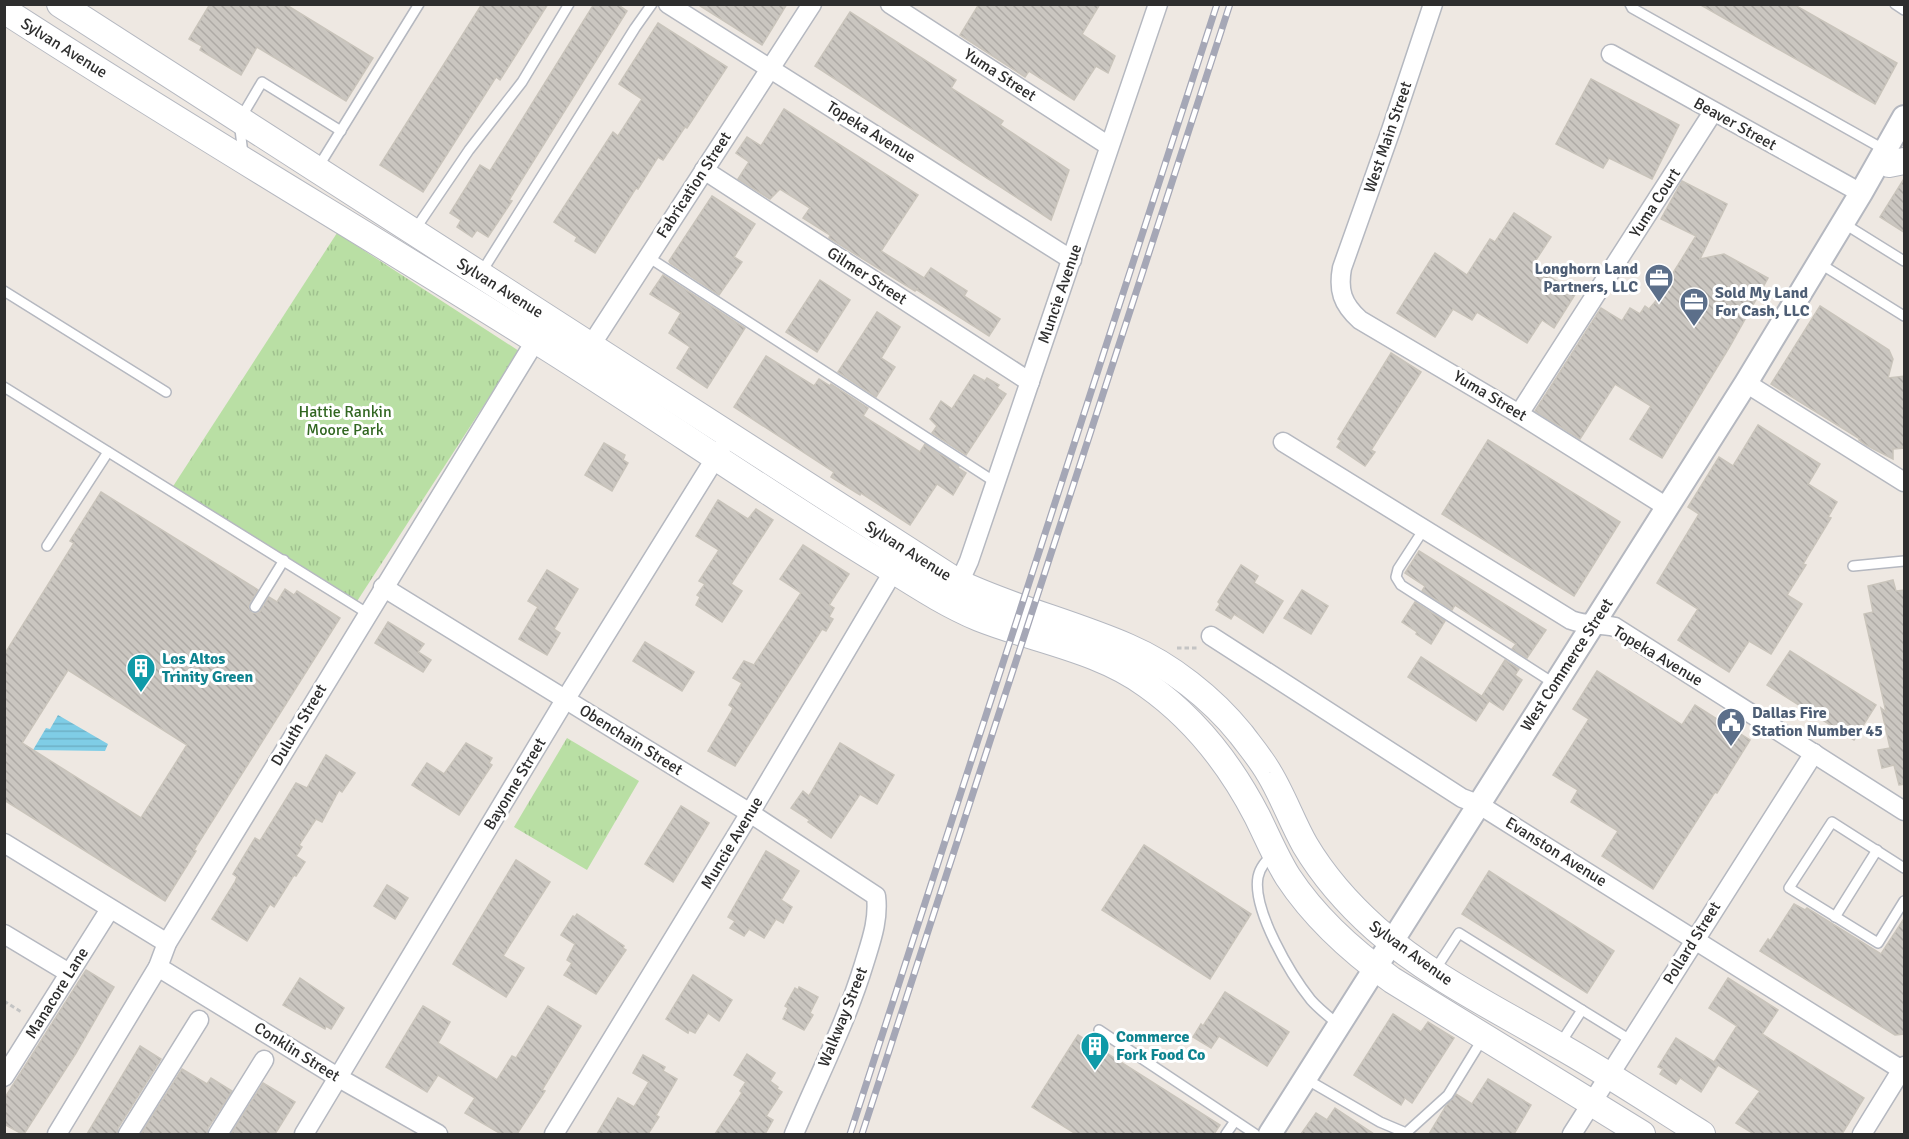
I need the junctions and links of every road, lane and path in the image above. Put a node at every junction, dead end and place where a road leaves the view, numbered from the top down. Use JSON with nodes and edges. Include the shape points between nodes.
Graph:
{"nodes":[{"id":1,"x":60,"y":4,"type":"edge"},
{"id":2,"x":419,"y":4,"type":"edge"},
{"id":3,"x":569,"y":4,"type":"edge"},
{"id":4,"x":652,"y":4,"type":"edge"},
{"id":5,"x":669,"y":4,"type":"edge"},
{"id":6,"x":812,"y":4,"type":"edge"},
{"id":7,"x":890,"y":4,"type":"edge"},
{"id":8,"x":1158,"y":4,"type":"edge"},
{"id":9,"x":1433,"y":4,"type":"edge"},
{"id":10,"x":1630,"y":4,"type":"edge"},
{"id":11,"x":1895,"y":4,"type":"edge"},
{"id":12,"x":4,"y":10,"type":"edge"},
{"id":13,"x":1905,"y":10,"type":"edge"},
{"id":14,"x":1611,"y":54,"type":"dead end"},
{"id":15,"x":770,"y":68,"type":"junction"},
{"id":16,"x":1713,"y":112,"type":"junction"},
{"id":17,"x":1905,"y":117,"type":"edge"},
{"id":18,"x":239,"y":121,"type":"junction"},
{"id":19,"x":341,"y":131,"type":"junction"},
{"id":20,"x":1109,"y":146,"type":"junction"},
{"id":21,"x":1896,"y":157,"type":"edge"},
{"id":22,"x":243,"y":159,"type":"junction"},
{"id":23,"x":704,"y":170,"type":"junction"},
{"id":24,"x":316,"y":171,"type":"junction"},
{"id":25,"x":1861,"y":194,"type":"junction"},
{"id":26,"x":1843,"y":223,"type":"junction"},
{"id":27,"x":413,"y":233,"type":"junction"},
{"id":28,"x":648,"y":257,"type":"junction"},
{"id":29,"x":1072,"y":260,"type":"junction"},
{"id":30,"x":1905,"y":261,"type":"edge"},
{"id":31,"x":1819,"y":263,"type":"junction"},
{"id":32,"x":1342,"y":268,"type":"joint"},
{"id":33,"x":480,"y":275,"type":"junction"},
{"id":34,"x":4,"y":291,"type":"edge"},
{"id":35,"x":1905,"y":316,"type":"edge"},
{"id":36,"x":543,"y":330,"type":"junction"},
{"id":37,"x":591,"y":345,"type":"junction"},
{"id":38,"x":577,"y":367,"type":"junction"},
{"id":39,"x":1030,"y":382,"type":"junction"},
{"id":40,"x":1746,"y":383,"type":"junction"},
{"id":41,"x":4,"y":387,"type":"edge"},
{"id":42,"x":166,"y":392,"type":"dead end"},
{"id":43,"x":1520,"y":414,"type":"junction"},
{"id":44,"x":729,"y":435,"type":"junction"},
{"id":45,"x":1283,"y":442,"type":"dead end"},
{"id":46,"x":108,"y":452,"type":"junction"},
{"id":47,"x":716,"y":458,"type":"junction"},
{"id":48,"x":995,"y":482,"type":"junction"},
{"id":49,"x":1905,"y":482,"type":"edge"},
{"id":50,"x":1667,"y":507,"type":"junction"},
{"id":51,"x":1424,"y":529,"type":"junction"},
{"id":52,"x":47,"y":546,"type":"dead end"},
{"id":53,"x":284,"y":560,"type":"junction"},
{"id":54,"x":900,"y":561,"type":"junction"},
{"id":55,"x":1905,"y":561,"type":"edge"},
{"id":56,"x":1853,"y":566,"type":"dead end"},
{"id":57,"x":959,"y":583,"type":"junction"},
{"id":58,"x":383,"y":587,"type":"junction"},
{"id":59,"x":255,"y":607,"type":"dead end"},
{"id":60,"x":367,"y":614,"type":"junction"},
{"id":61,"x":1592,"y":625,"type":"junction"},
{"id":62,"x":1214,"y":638,"type":"joint"},
{"id":63,"x":1173,"y":648,"type":"dead end"},
{"id":64,"x":1555,"y":684,"type":"junction"},
{"id":65,"x":565,"y":700,"type":"junction"},
{"id":66,"x":1814,"y":753,"type":"junction"},
{"id":67,"x":1478,"y":804,"type":"junction"},
{"id":68,"x":1905,"y":811,"type":"edge"},
{"id":69,"x":750,"y":813,"type":"junction"},
{"id":70,"x":4,"y":843,"type":"edge"},
{"id":71,"x":1877,"y":850,"type":"junction"},
{"id":72,"x":1274,"y":852,"type":"junction"},
{"id":73,"x":1905,"y":868,"type":"edge"},
{"id":74,"x":876,"y":896,"type":"joint"},
{"id":75,"x":1905,"y":901,"type":"edge"},
{"id":76,"x":110,"y":909,"type":"junction"},
{"id":77,"x":1835,"y":917,"type":"junction"},
{"id":78,"x":4,"y":934,"type":"edge"},
{"id":79,"x":1695,"y":938,"type":"junction"},
{"id":80,"x":166,"y":943,"type":"junction"},
{"id":81,"x":1392,"y":943,"type":"junction"},
{"id":82,"x":158,"y":966,"type":"junction"},
{"id":83,"x":1376,"y":969,"type":"junction"},
{"id":84,"x":1434,"y":972,"type":"junction"},
{"id":85,"x":69,"y":973,"type":"junction"},
{"id":86,"x":4,"y":1001,"type":"edge"},
{"id":87,"x":1582,"y":1010,"type":"junction"},
{"id":88,"x":198,"y":1020,"type":"dead end"},
{"id":89,"x":38,"y":1022,"type":"junction"},
{"id":90,"x":1340,"y":1026,"type":"junction"},
{"id":91,"x":1099,"y":1030,"type":"dead end"},
{"id":92,"x":1483,"y":1038,"type":"junction"},
{"id":93,"x":1632,"y":1041,"type":"junction"},
{"id":94,"x":1560,"y":1045,"type":"junction"},
{"id":95,"x":264,"y":1060,"type":"dead end"},
{"id":96,"x":1903,"y":1068,"type":"edge"},
{"id":97,"x":4,"y":1077,"type":"edge"},
{"id":98,"x":1610,"y":1077,"type":"junction"},
{"id":99,"x":339,"y":1078,"type":"junction"},
{"id":100,"x":1305,"y":1079,"type":"junction"},
{"id":101,"x":1592,"y":1104,"type":"junction"},
{"id":102,"x":1235,"y":1121,"type":"junction"},
{"id":103,"x":1868,"y":1130,"type":"edge"},
{"id":104,"x":57,"y":1134,"type":"edge"},
{"id":105,"x":128,"y":1134,"type":"edge"},
{"id":106,"x":218,"y":1134,"type":"edge"},
{"id":107,"x":304,"y":1134,"type":"edge"},
{"id":108,"x":438,"y":1134,"type":"edge"},
{"id":109,"x":554,"y":1134,"type":"edge"},
{"id":110,"x":794,"y":1134,"type":"edge"},
{"id":111,"x":1227,"y":1134,"type":"edge"},
{"id":112,"x":1255,"y":1134,"type":"edge"},
{"id":113,"x":1270,"y":1134,"type":"edge"},
{"id":114,"x":1572,"y":1134,"type":"edge"},
{"id":115,"x":1642,"y":1134,"type":"edge"},
{"id":116,"x":1702,"y":1134,"type":"edge"}],
"edges":[{"from":1,"to":18,"type":"main road","name":"Sylvan Avenue"},
{"from":2,"to":19,"type":"lane"},
{"from":3,"to":27,"type":"lane","via":[[522,82],[469,150]]},
{"from":4,"to":33,"type":"lane"},
{"from":5,"to":15,"type":"street","name":"Topeka Avenue"},
{"from":6,"to":15,"type":"street","name":"Fabrication Street"},
{"from":7,"to":20,"type":"street","name":"Yuma Street"},
{"from":8,"to":20,"type":"street","name":"Muncie Avenue"},
{"from":9,"to":32,"type":"street","name":"West Main Street"},
{"from":10,"to":21,"type":"lane"},
{"from":11,"to":13,"type":"lane"},
{"from":12,"to":22,"type":"main road","name":"Sylvan Avenue"},
{"from":14,"to":16,"type":"street","name":"Beaver Street"},
{"from":15,"to":23,"type":"street","name":"Fabrication Street"},
{"from":15,"to":29,"type":"street","name":"Topeka Avenue"},
{"from":16,"to":25,"type":"street","name":"Beaver Street"},
{"from":16,"to":43,"type":"street","name":"Yuma Court"},
{"from":17,"to":21,"type":"street","name":"West Commerce Street"},
{"from":18,"to":19,"type":"lane","via":[[262,82]]},
{"from":18,"to":22,"type":"lane"},
{"from":18,"to":24,"type":"main road","name":"Sylvan Avenue"},
{"from":19,"to":24,"type":"lane"},
{"from":20,"to":29,"type":"street","name":"Muncie Avenue"},
{"from":21,"to":25,"type":"street","name":"West Commerce Street"},
{"from":22,"to":36,"type":"main road","name":"Sylvan Avenue"},
{"from":23,"to":28,"type":"street","name":"Fabrication Street"},
{"from":23,"to":39,"type":"street","name":"Gilmer Street"},
{"from":24,"to":27,"type":"main road","name":"Sylvan Avenue"},
{"from":25,"to":26,"type":"street","name":"West Commerce Street"},
{"from":26,"to":30,"type":"lane"},
{"from":26,"to":31,"type":"street","name":"West Commerce Street"},
{"from":27,"to":33,"type":"main road","name":"Sylvan Avenue"},
{"from":28,"to":37,"type":"street","name":"Fabrication Street"},
{"from":28,"to":48,"type":"lane"},
{"from":29,"to":39,"type":"street","name":"Muncie Avenue"},
{"from":31,"to":35,"type":"lane"},
{"from":31,"to":40,"type":"street","name":"West Commerce Street"},
{"from":32,"to":43,"type":"street","name":"Yuma Street","via":[[1342,296],[1360,320]]},
{"from":33,"to":36,"type":"main road","name":"Sylvan Avenue"},
{"from":34,"to":42,"type":"lane"},
{"from":36,"to":37,"type":"main road","name":"Sylvan Avenue"},
{"from":36,"to":38,"type":"main road","name":"Sylvan Avenue"},
{"from":36,"to":58,"type":"street","name":"Duluth Street"},
{"from":37,"to":38,"type":"street","name":"Fabrication Street"},
{"from":37,"to":44,"type":"main road","name":"Sylvan Avenue"},
{"from":38,"to":47,"type":"main road","name":"Sylvan Avenue"},
{"from":39,"to":48,"type":"street","name":"Muncie Avenue"},
{"from":40,"to":49,"type":"street"},
{"from":40,"to":50,"type":"street","name":"West Commerce Street"},
{"from":41,"to":46,"type":"lane"},
{"from":43,"to":50,"type":"street","name":"Yuma Street"},
{"from":44,"to":47,"type":"street","name":"Bayonne Street"},
{"from":44,"to":54,"type":"main road","name":"Sylvan Avenue"},
{"from":45,"to":51,"type":"street","name":"Topeka Avenue"},
{"from":46,"to":52,"type":"lane"},
{"from":46,"to":53,"type":"lane"},
{"from":47,"to":54,"type":"main road","name":"Sylvan Avenue"},
{"from":47,"to":65,"type":"street","name":"Bayonne Street"},
{"from":48,"to":57,"type":"street","name":"Muncie Avenue"},
{"from":50,"to":61,"type":"street","name":"West Commerce Street"},
{"from":51,"to":61,"type":"street","name":"Topeka Avenue","via":[[1571,620]]},
{"from":51,"to":64,"type":"lane","via":[[1398,569],[1396,577],[1401,585]]},
{"from":53,"to":59,"type":"lane"},
{"from":53,"to":60,"type":"lane"},
{"from":54,"to":57,"type":"main road","name":"Sylvan Avenue"},
{"from":54,"to":69,"type":"street","name":"Muncie Avenue"},
{"from":54,"to":72,"type":"main road","name":"Sylvan Avenue","via":[[950,604],[1074,650],[1145,683],[1189,719],[1212,745],[1246,797]]},
{"from":55,"to":56,"type":"lane"},
{"from":57,"to":81,"type":"main road","name":"Sylvan Avenue","via":[[1129,647],[1187,683],[1240,733],[1269,772],[1305,845],[1336,889]]},
{"from":58,"to":60,"type":"street","name":"Duluth Street"},
{"from":58,"to":65,"type":"street","name":"Obenchain Street"},
{"from":60,"to":80,"type":"street","name":"Duluth Street"},
{"from":61,"to":64,"type":"street","name":"West Commerce Street"},
{"from":61,"to":66,"type":"street","name":"Topeka Avenue","via":[[1615,627]]},
{"from":62,"to":63,"type":"path","via":[[1211,649]]},
{"from":62,"to":67,"type":"street","name":"Evanston Avenue","via":[[1462,798]]},
{"from":64,"to":67,"type":"street","name":"West Commerce Street"},
{"from":65,"to":69,"type":"street","name":"Obenchain Street"},
{"from":65,"to":99,"type":"street","name":"Bayonne Street"},
{"from":66,"to":68,"type":"street","name":"Topeka Avenue"},
{"from":66,"to":79,"type":"street","name":"Pollard Street"},
{"from":67,"to":79,"type":"street","name":"Evanston Avenue"},
{"from":67,"to":81,"type":"street","name":"West Commerce Street"},
{"from":69,"to":74,"type":"street","name":"Obenchain Street"},
{"from":69,"to":109,"type":"street","name":"Muncie Avenue"},
{"from":70,"to":76,"type":"street"},
{"from":71,"to":73,"type":"lane"},
{"from":71,"to":77,"type":"lane"},
{"from":71,"to":77,"type":"lane","via":[[1832,822],[1789,888]]},
{"from":72,"to":83,"type":"main road","name":"Sylvan Avenue","via":[[1317,914]]},
{"from":72,"to":90,"type":"lane","via":[[1258,877],[1260,907],[1294,974],[1312,1000]]},
{"from":74,"to":110,"type":"street","name":"Walkway Street","via":[[874,933],[854,998]]},
{"from":75,"to":77,"type":"lane","via":[[1878,943]]},
{"from":76,"to":80,"type":"street"},
{"from":76,"to":85,"type":"street","name":"Manacore Lane"},
{"from":78,"to":85,"type":"street"},
{"from":79,"to":93,"type":"street","name":"Pollard Street"},
{"from":79,"to":96,"type":"street","name":"Evanston Avenue"},
{"from":80,"to":82,"type":"street","name":"Duluth Street"},
{"from":81,"to":83,"type":"street","name":"West Commerce Street"},
{"from":81,"to":84,"type":"main road","name":"Sylvan Avenue"},
{"from":82,"to":99,"type":"street","name":"Conklin Street"},
{"from":82,"to":104,"type":"street","name":"Duluth Street"},
{"from":83,"to":90,"type":"street","name":"West Commerce Street"},
{"from":83,"to":92,"type":"main road","name":"Sylvan Avenue"},
{"from":84,"to":87,"type":"lane","via":[[1459,933]]},
{"from":84,"to":94,"type":"main road","name":"Sylvan Avenue"},
{"from":85,"to":89,"type":"street","name":"Manacore Lane"},
{"from":86,"to":89,"type":"path"},
{"from":87,"to":93,"type":"lane"},
{"from":87,"to":94,"type":"lane"},
{"from":88,"to":105,"type":"street"},
{"from":89,"to":97,"type":"street","name":"Manacore Lane"},
{"from":90,"to":100,"type":"street","name":"West Commerce Street"},
{"from":91,"to":102,"type":"lane"},
{"from":92,"to":100,"type":"lane","via":[[1448,1095],[1406,1133]]},
{"from":92,"to":101,"type":"main road","name":"Sylvan Avenue"},
{"from":93,"to":98,"type":"street","name":"Pollard Street"},
{"from":94,"to":98,"type":"main road","name":"Sylvan Avenue"},
{"from":95,"to":106,"type":"street"},
{"from":96,"to":103,"type":"street"},
{"from":98,"to":101,"type":"street","name":"Pollard Street"},
{"from":98,"to":116,"type":"main road","name":"Sylvan Avenue"},
{"from":99,"to":107,"type":"street","name":"Bayonne Street"},
{"from":99,"to":108,"type":"street","name":"Conklin Street"},
{"from":100,"to":113,"type":"street","name":"West Commerce Street"},
{"from":101,"to":114,"type":"street","name":"Pollard Street"},
{"from":101,"to":115,"type":"main road","name":"Sylvan Avenue"},
{"from":102,"to":111,"type":"lane"},
{"from":102,"to":112,"type":"lane"}]}
